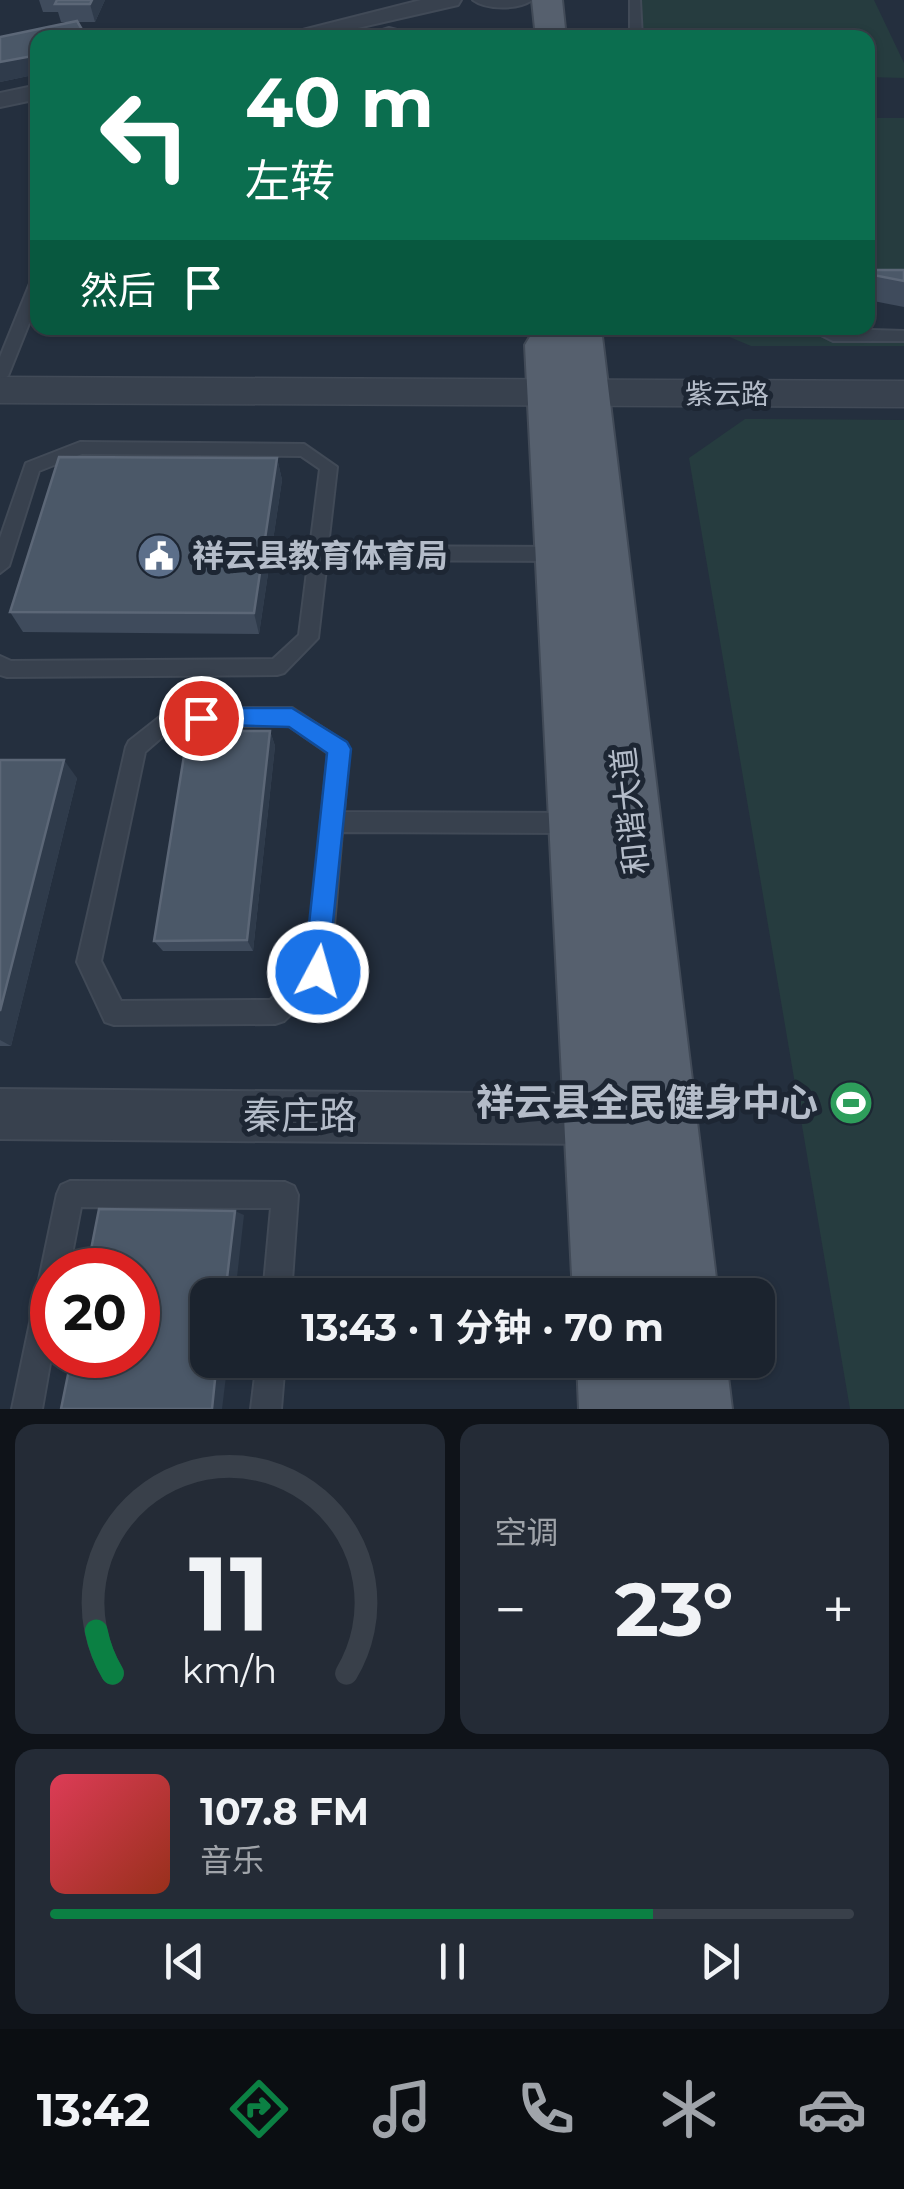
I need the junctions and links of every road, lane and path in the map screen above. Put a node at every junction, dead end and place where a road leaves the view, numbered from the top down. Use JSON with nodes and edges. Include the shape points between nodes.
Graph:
{"nodes":[{"id":1,"x":450,"y":0,"type":"edge"},
{"id":2,"x":484,"y":0,"type":"edge"},
{"id":3,"x":521,"y":0,"type":"edge"},
{"id":4,"x":547,"y":0,"type":"edge"},
{"id":5,"x":634,"y":0,"type":"edge"},
{"id":6,"x":317,"y":30,"type":"edge"},
{"id":7,"x":523,"y":30,"type":"edge"},
{"id":8,"x":550,"y":30,"type":"edge"},
{"id":9,"x":636,"y":30,"type":"edge"},
{"id":10,"x":30,"y":94,"type":"edge"},
{"id":11,"x":0,"y":100,"type":"edge"},
{"id":12,"x":30,"y":315,"type":"edge"},
{"id":13,"x":547,"y":335,"type":"edge"},
{"id":14,"x":579,"y":335,"type":"edge"},
{"id":15,"x":831,"y":335,"type":"edge"},
{"id":16,"x":904,"y":336,"type":"edge"},
{"id":17,"x":0,"y":376,"type":"edge"},
{"id":18,"x":0,"y":390,"type":"edge"},
{"id":19,"x":568,"y":393,"type":"junction"},
{"id":20,"x":904,"y":394,"type":"edge"},
{"id":21,"x":321,"y":553,"type":"junction"},
{"id":22,"x":560,"y":554,"type":"junction"},
{"id":23,"x":0,"y":566,"type":"edge"},
{"id":24,"x":0,"y":664,"type":"edge"},
{"id":25,"x":334,"y":822,"type":"junction"},
{"id":26,"x":578,"y":823,"type":"junction"},
{"id":27,"x":0,"y":1114,"type":"edge"},
{"id":28,"x":599,"y":1119,"type":"junction"},
{"id":29,"x":59,"y":1248,"type":"edge"},
{"id":30,"x":278,"y":1278,"type":"edge"},
{"id":31,"x":611,"y":1278,"type":"edge"},
{"id":32,"x":678,"y":1278,"type":"edge"},
{"id":33,"x":33,"y":1378,"type":"edge"},
{"id":34,"x":269,"y":1378,"type":"edge"},
{"id":35,"x":617,"y":1378,"type":"edge"},
{"id":36,"x":689,"y":1378,"type":"edge"},
{"id":37,"x":27,"y":1409,"type":"edge"},
{"id":38,"x":266,"y":1409,"type":"edge"},
{"id":39,"x":620,"y":1409,"type":"edge"},
{"id":40,"x":692,"y":1409,"type":"edge"}],
"edges":[{"from":1,"to":6,"type":"street"},
{"from":2,"to":3,"type":"street"},
{"from":3,"to":7,"type":"main road"},
{"from":4,"to":8,"type":"main road"},
{"from":5,"to":9,"type":"lane"},
{"from":10,"to":11,"type":"street"},
{"from":12,"to":17,"type":"lane"},
{"from":13,"to":19,"type":"main road","name":"和谐大道"},
{"from":14,"to":19,"type":"main road","name":"和谐大道"},
{"from":15,"to":16,"type":"lane"},
{"from":18,"to":19,"type":"street","name":"紫云路"},
{"from":19,"to":20,"type":"street","name":"紫云路"},
{"from":19,"to":22,"type":"main road","name":"和谐大道"},
{"from":19,"to":32,"type":"main road","name":"和谐大道"},
{"from":21,"to":22,"type":"lane"},
{"from":21,"to":23,"type":"lane","via":[[329,467],[304,450],[80,448],[32,467]]},
{"from":21,"to":24,"type":"lane","via":[[308,638],[277,667],[7,670]]},
{"from":22,"to":26,"type":"main road","name":"和谐大道"},
{"from":25,"to":25,"type":"lane","via":[[339,749],[292,718],[171,718],[136,747],[89,962],[114,1012],[275,1012],[318,972]]},
{"from":25,"to":26,"type":"lane"},
{"from":26,"to":28,"type":"main road","name":"和谐大道"},
{"from":27,"to":28,"type":"street","name":"秦庄路"},
{"from":28,"to":31,"type":"main road","name":"和谐大道"},
{"from":29,"to":30,"type":"lane","via":[[70,1194],[286,1195]]},
{"from":33,"to":37,"type":"lane"},
{"from":34,"to":38,"type":"lane"},
{"from":35,"to":39,"type":"main road"},
{"from":36,"to":40,"type":"main road"}]}
